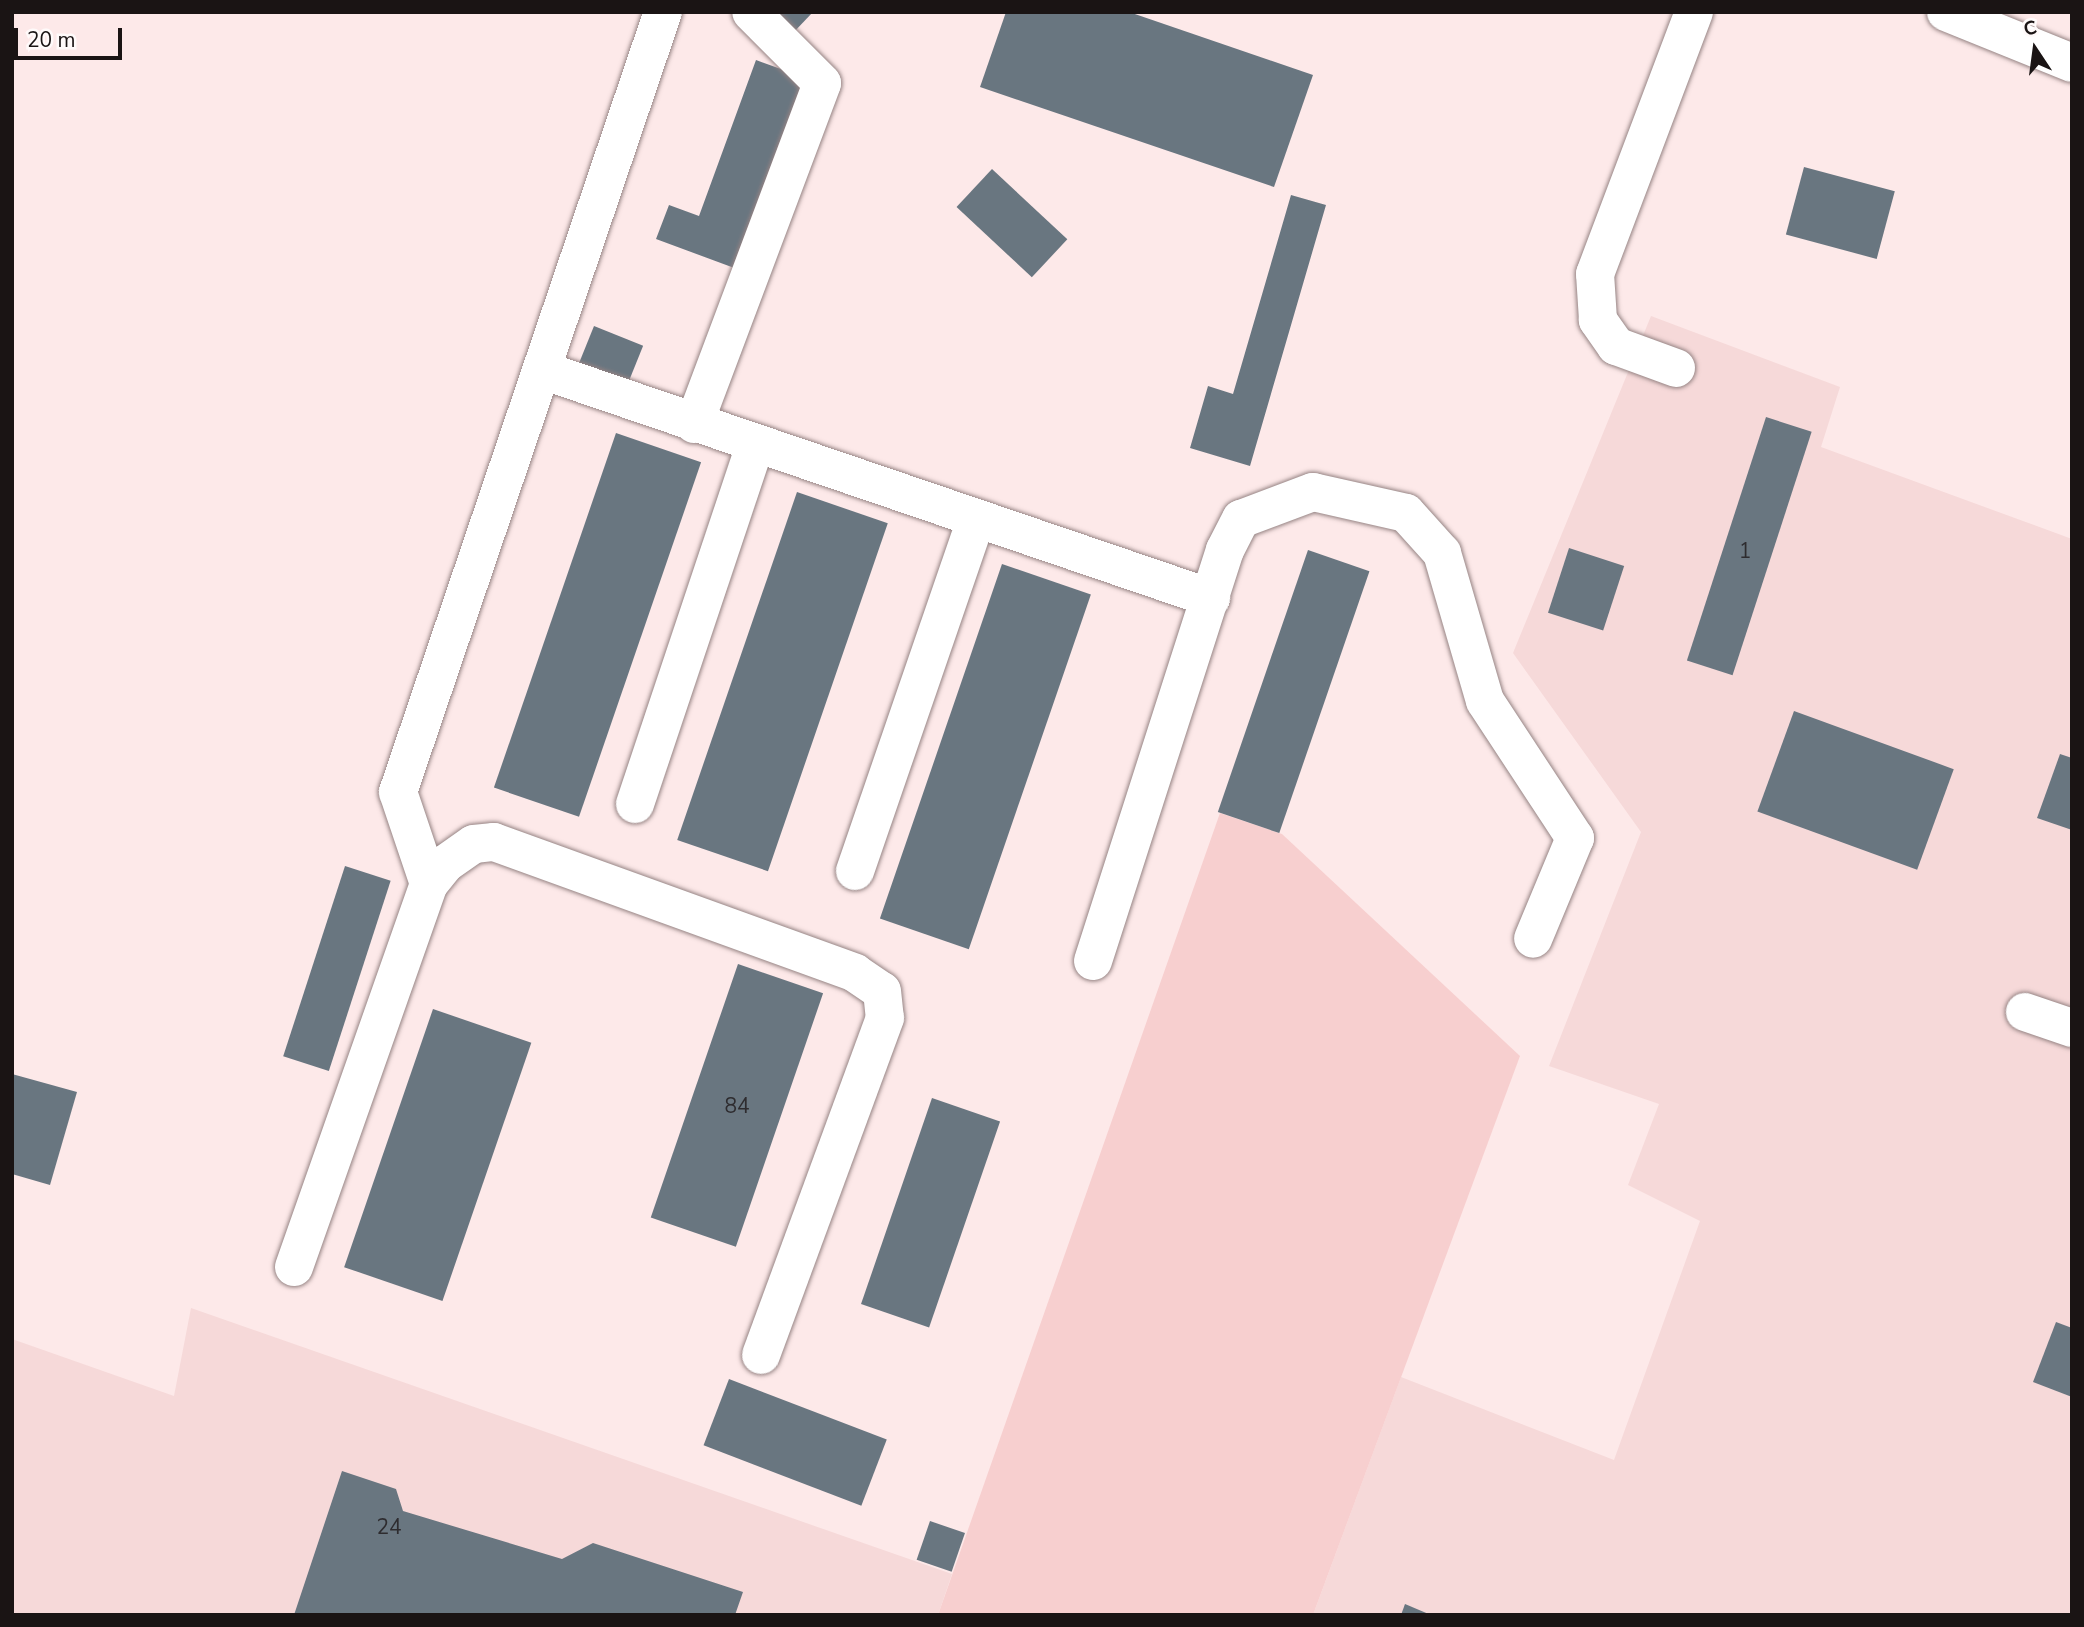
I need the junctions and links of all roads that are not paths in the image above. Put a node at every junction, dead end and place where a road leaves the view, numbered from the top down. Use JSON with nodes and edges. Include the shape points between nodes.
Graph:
{"nodes":[{"id":1,"x":663,"y":12,"type":"edge"},
{"id":2,"x":751,"y":12,"type":"edge"},
{"id":3,"x":1694,"y":12,"type":"edge"},
{"id":4,"x":1946,"y":12,"type":"edge"},
{"id":5,"x":2072,"y":63,"type":"edge"},
{"id":6,"x":1676,"y":369,"type":"dead end"},
{"id":7,"x":542,"y":370,"type":"junction"},
{"id":8,"x":694,"y":424,"type":"junction"},
{"id":9,"x":755,"y":445,"type":"junction"},
{"id":10,"x":976,"y":520,"type":"junction"},
{"id":11,"x":1211,"y":598,"type":"junction"},
{"id":12,"x":635,"y":804,"type":"dead end"},
{"id":13,"x":855,"y":871,"type":"dead end"},
{"id":14,"x":429,"y":884,"type":"junction"},
{"id":15,"x":1533,"y":939,"type":"dead end"},
{"id":16,"x":1093,"y":961,"type":"dead end"},
{"id":17,"x":2025,"y":1012,"type":"dead end"},
{"id":18,"x":2072,"y":1028,"type":"edge"},
{"id":19,"x":294,"y":1267,"type":"dead end"},
{"id":20,"x":761,"y":1355,"type":"dead end"}],
"edges":[{"from":1,"to":7,"type":"street"},
{"from":2,"to":8,"type":"street","via":[[821,83]]},
{"from":3,"to":6,"type":"street","via":[[1595,274],[1598,320],[1616,346]]},
{"from":4,"to":5,"type":"street"},
{"from":7,"to":8,"type":"street"},
{"from":7,"to":14,"type":"street","via":[[398,792]]},
{"from":8,"to":9,"type":"street"},
{"from":9,"to":10,"type":"street"},
{"from":9,"to":12,"type":"street"},
{"from":10,"to":11,"type":"street"},
{"from":10,"to":13,"type":"street"},
{"from":11,"to":15,"type":"street","via":[[1241,519],[1313,492],[1406,513],[1443,553],[1485,701],[1574,838]]},
{"from":11,"to":16,"type":"street"},
{"from":14,"to":19,"type":"street"},
{"from":14,"to":20,"type":"street","via":[[445,864],[474,844],[494,842],[855,973],[882,991],[885,1018]]},
{"from":17,"to":18,"type":"street"}]}
